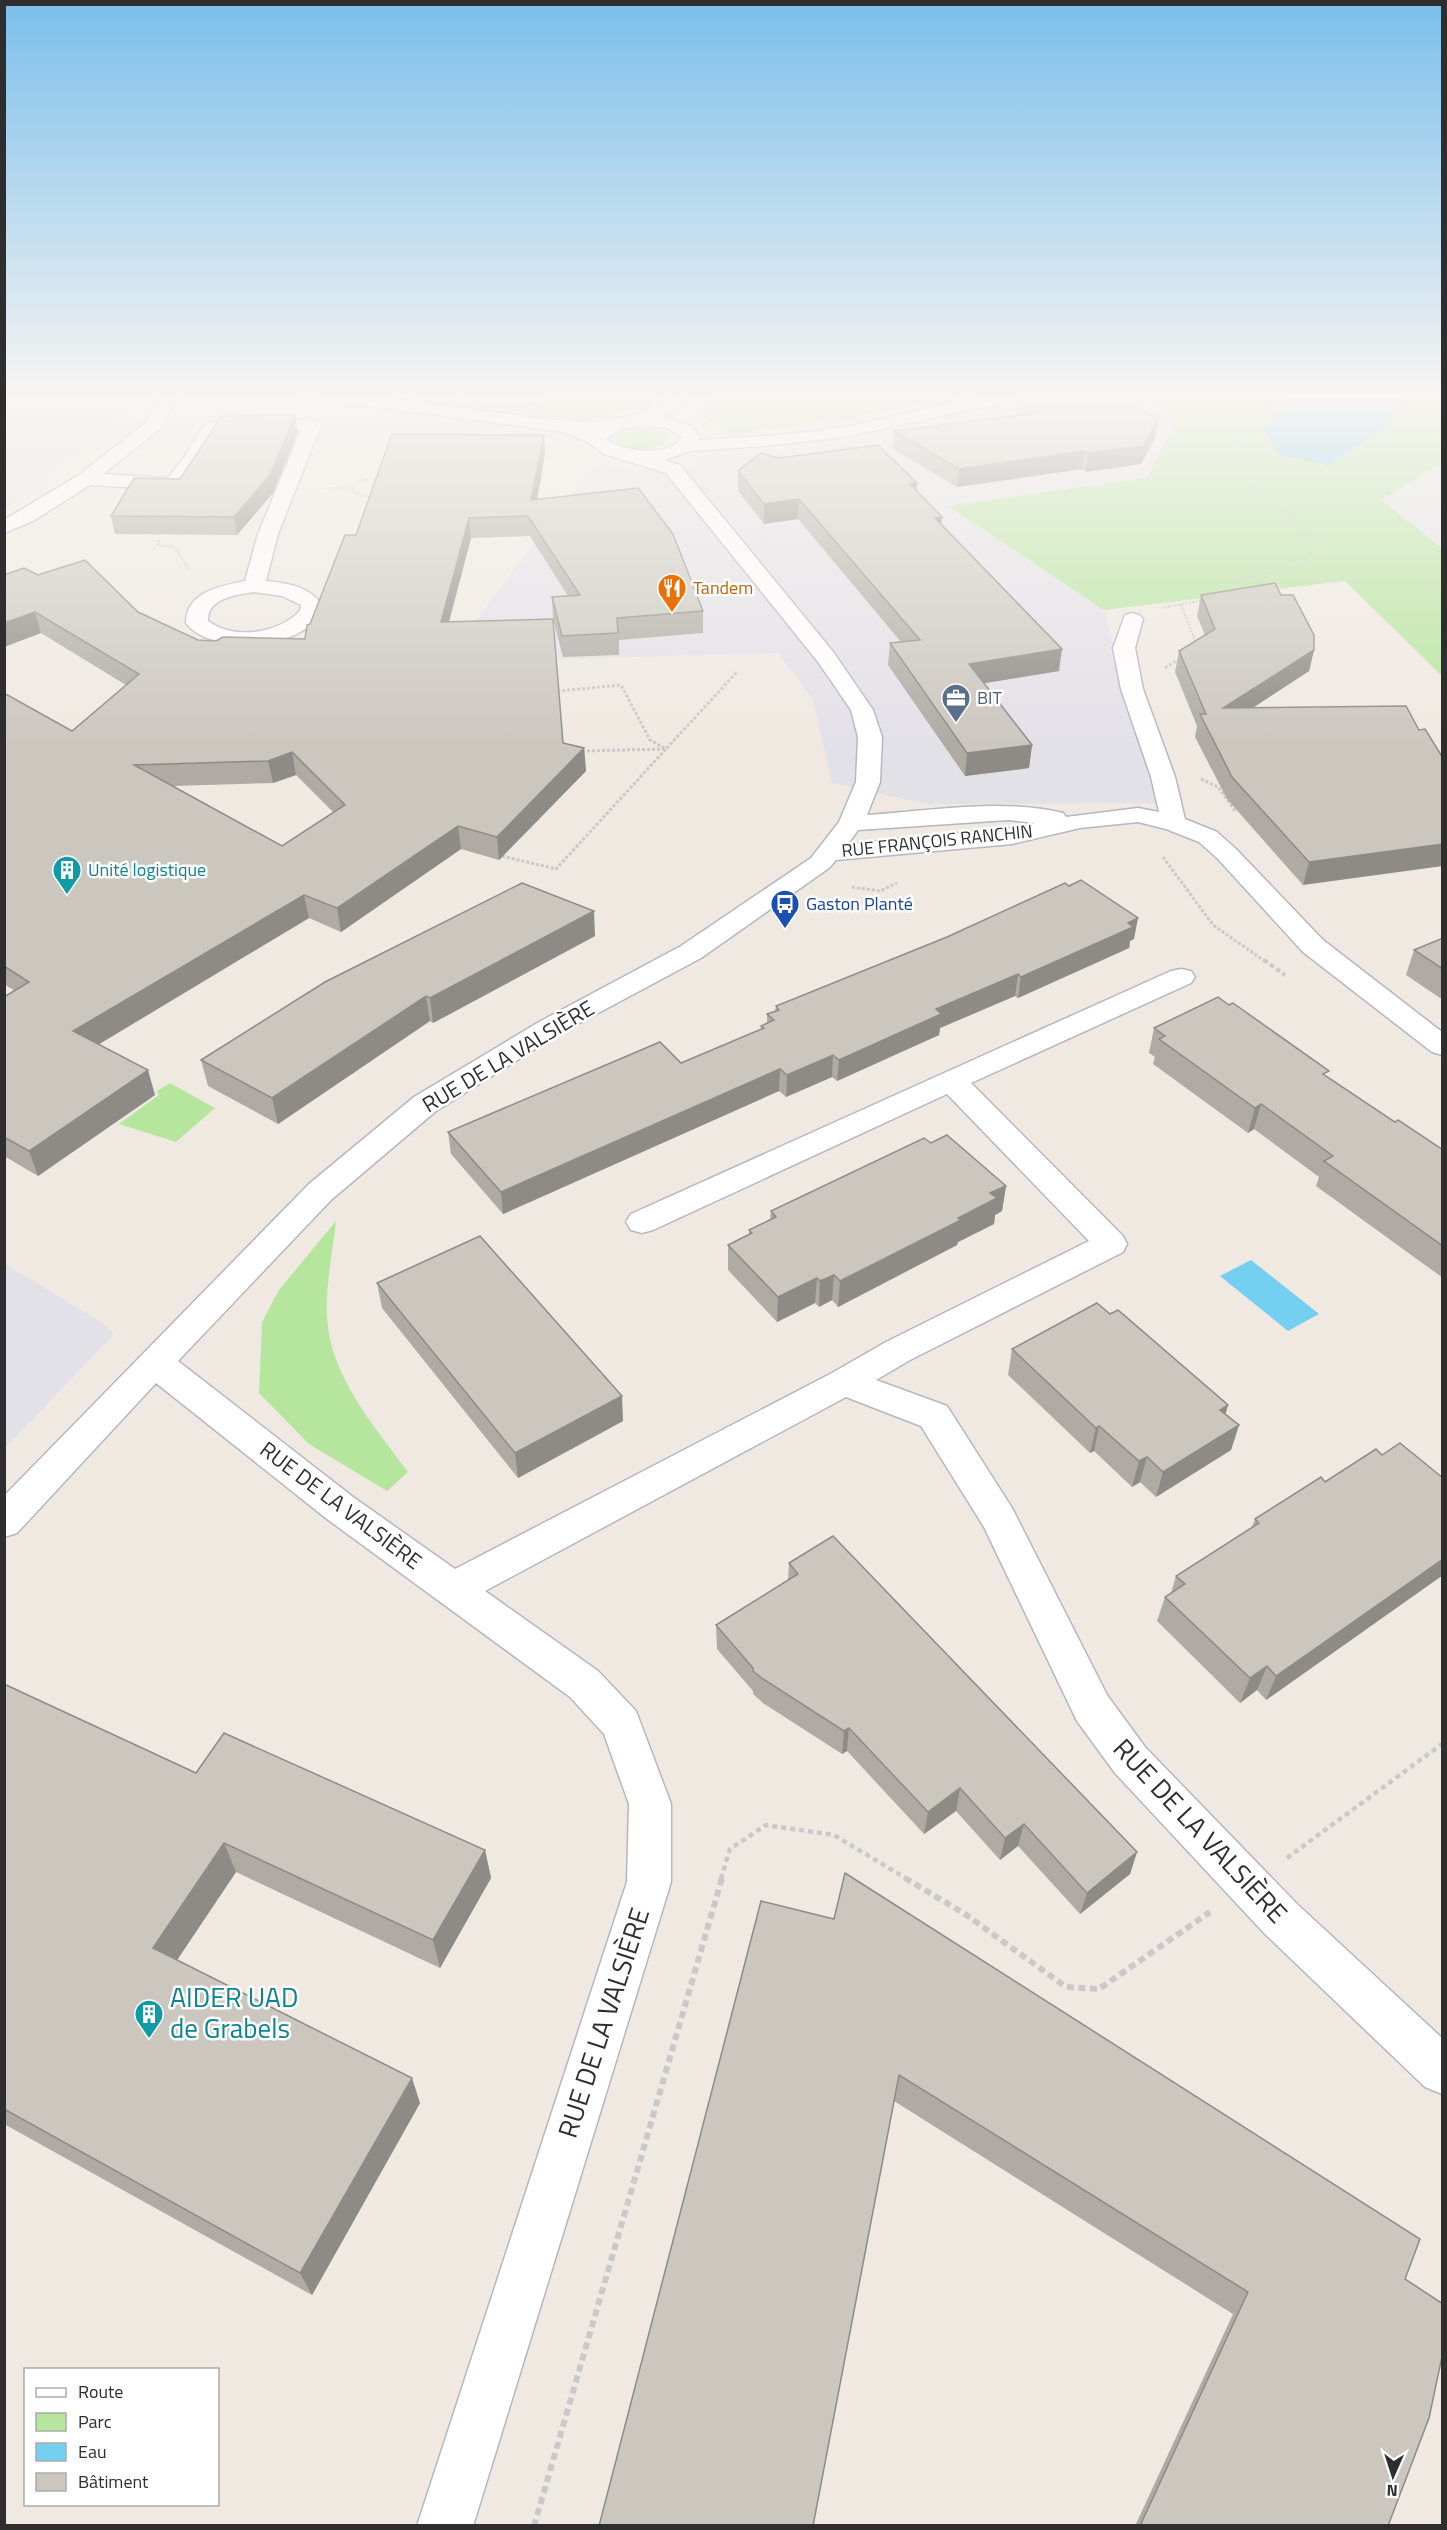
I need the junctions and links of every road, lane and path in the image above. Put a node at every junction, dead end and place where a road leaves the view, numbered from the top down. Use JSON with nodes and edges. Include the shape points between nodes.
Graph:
{"nodes":[{"id":1,"x":37,"y":510,"type":"edge"},
{"id":2,"x":278,"y":510,"type":"edge"},
{"id":3,"x":724,"y":510,"type":"edge"},
{"id":4,"x":1282,"y":510,"type":"edge"},
{"id":5,"x":4,"y":527,"type":"edge"},
{"id":6,"x":159,"y":540,"type":"edge"},
{"id":7,"x":254,"y":586,"type":"junction"},
{"id":8,"x":1242,"y":594,"type":"edge"},
{"id":9,"x":209,"y":599,"type":"junction"},
{"id":10,"x":1210,"y":600,"type":"edge"},
{"id":11,"x":1181,"y":604,"type":"junction"},
{"id":12,"x":1132,"y":619,"type":"joint"},
{"id":13,"x":1197,"y":647,"type":"edge"},
{"id":14,"x":1188,"y":653,"type":"edge"},
{"id":15,"x":1160,"y":671,"type":"dead end"},
{"id":16,"x":737,"y":672,"type":"dead end"},
{"id":17,"x":559,"y":691,"type":"edge"},
{"id":18,"x":666,"y":749,"type":"junction"},
{"id":19,"x":573,"y":751,"type":"edge"},
{"id":20,"x":1193,"y":779,"type":"dead end"},
{"id":21,"x":1238,"y":813,"type":"edge"},
{"id":22,"x":1080,"y":821,"type":"junction"},
{"id":23,"x":851,"y":823,"type":"junction"},
{"id":24,"x":1174,"y":823,"type":"junction"},
{"id":25,"x":829,"y":853,"type":"junction"},
{"id":26,"x":502,"y":856,"type":"edge"},
{"id":27,"x":1181,"y":977,"type":"dead end"},
{"id":28,"x":1443,"y":1046,"type":"edge"},
{"id":29,"x":951,"y":1081,"type":"junction"},
{"id":30,"x":642,"y":1222,"type":"dead end"},
{"id":31,"x":157,"y":1362,"type":"junction"},
{"id":32,"x":844,"y":1382,"type":"junction"},
{"id":33,"x":4,"y":1522,"type":"edge"},
{"id":34,"x":453,"y":1589,"type":"junction"},
{"id":35,"x":1443,"y":1744,"type":"edge"},
{"id":36,"x":1249,"y":1886,"type":"junction"},
{"id":37,"x":1443,"y":2070,"type":"edge"},
{"id":38,"x":445,"y":2526,"type":"edge"},
{"id":39,"x":534,"y":2526,"type":"edge"}],
"edges":[{"from":1,"to":5,"type":"street"},
{"from":2,"to":7,"type":"street"},
{"from":3,"to":23,"type":"street","name":"RUE DE LA VALSIÈRE","via":[[862,710],[870,737],[868,782]]},
{"from":4,"to":8,"type":"path","via":[[1312,537],[1316,548],[1306,556],[1306,565],[1236,580]]},
{"from":6,"to":9,"type":"path","via":[[158,545],[174,547]]},
{"from":7,"to":9,"type":"street"},
{"from":7,"to":9,"type":"street","via":[[299,593],[308,599],[309,614],[276,633],[226,636],[197,623],[199,606]]},
{"from":10,"to":11,"type":"path"},
{"from":11,"to":12,"type":"path"},
{"from":11,"to":13,"type":"path"},
{"from":12,"to":24,"type":"street","via":[[1124,648],[1132,689],[1163,777]]},
{"from":14,"to":15,"type":"path"},
{"from":16,"to":18,"type":"path"},
{"from":17,"to":18,"type":"path","via":[[621,685],[650,740]]},
{"from":18,"to":19,"type":"path"},
{"from":18,"to":26,"type":"path","via":[[556,869]]},
{"from":20,"to":21,"type":"path","via":[[1218,786]]},
{"from":22,"to":23,"type":"street","name":"RUE FRANÇOIS RANCHIN","via":[[1008,813]]},
{"from":22,"to":24,"type":"street","name":"RUE FRANÇOIS RANCHIN","via":[[1138,815]]},
{"from":22,"to":25,"type":"street","name":"RUE FRANÇOIS RANCHIN","via":[[1012,836]]},
{"from":23,"to":25,"type":"street","name":"RUE DE LA VALSIÈRE"},
{"from":24,"to":28,"type":"street","name":"RUE FRANÇOIS RANCHIN","via":[[1208,837],[1313,946]]},
{"from":25,"to":31,"type":"street","name":"RUE DE LA VALSIÈRE","via":[[788,887],[691,952],[549,1028],[425,1104],[320,1192]]},
{"from":27,"to":29,"type":"street"},
{"from":29,"to":30,"type":"street"},
{"from":29,"to":32,"type":"street","via":[[1111,1244]]},
{"from":31,"to":33,"type":"street"},
{"from":31,"to":34,"type":"street","name":"RUE DE LA VALSIÈRE","via":[[176,1382],[201,1397],[340,1508]]},
{"from":32,"to":34,"type":"street"},
{"from":32,"to":36,"type":"street","name":"RUE DE LA VALSIÈRE","via":[[934,1416],[999,1519],[1092,1708],[1130,1760]]},
{"from":34,"to":38,"type":"street","name":"RUE DE LA VALSIÈRE","via":[[584,1684],[621,1724],[650,1804],[649,1882]]},
{"from":35,"to":36,"type":"path"},
{"from":36,"to":37,"type":"street","name":"RUE DE LA VALSIÈRE"},
{"from":36,"to":39,"type":"path","via":[[1100,1989],[1066,1987],[965,1914],[834,1835],[766,1825],[730,1849]]}]}
